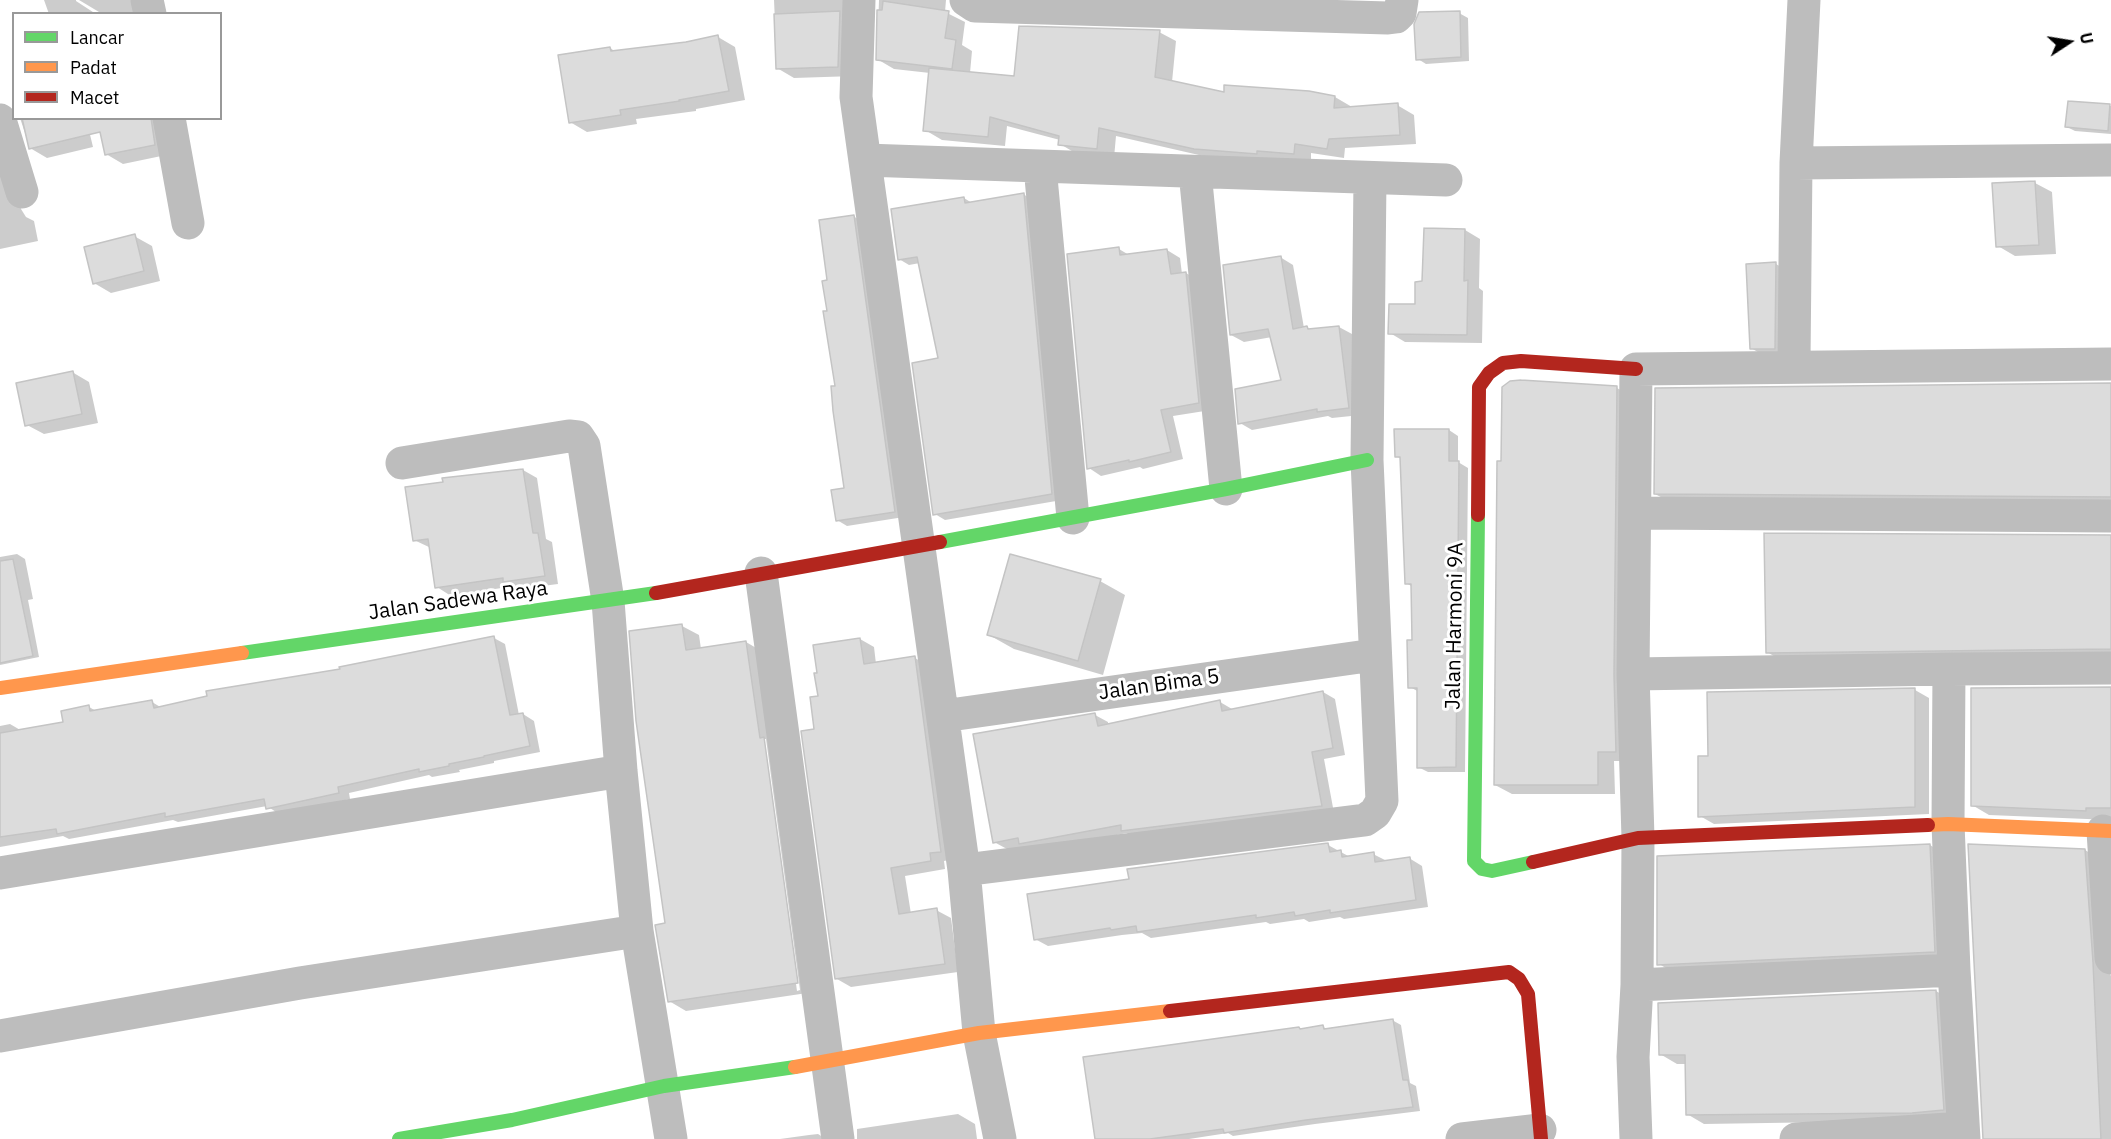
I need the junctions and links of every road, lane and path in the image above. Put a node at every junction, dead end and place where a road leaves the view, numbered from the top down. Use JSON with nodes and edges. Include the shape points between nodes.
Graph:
{"nodes":[{"id":1,"x":859,"y":0,"type":"edge"},
{"id":2,"x":966,"y":0,"type":"edge"},
{"id":3,"x":1402,"y":0,"type":"edge"},
{"id":4,"x":1804,"y":0,"type":"edge"},
{"id":5,"x":0,"y":120,"type":"edge"},
{"id":6,"x":169,"y":120,"type":"edge"},
{"id":7,"x":865,"y":160,"type":"junction"},
{"id":8,"x":2111,"y":160,"type":"edge"},
{"id":9,"x":1796,"y":163,"type":"junction"},
{"id":10,"x":1040,"y":167,"type":"junction"},
{"id":11,"x":1195,"y":172,"type":"junction"},
{"id":12,"x":1370,"y":178,"type":"junction"},
{"id":13,"x":1446,"y":180,"type":"dead end"},
{"id":14,"x":22,"y":192,"type":"dead end"},
{"id":15,"x":188,"y":223,"type":"dead end"},
{"id":16,"x":1794,"y":360,"type":"dead end"},
{"id":17,"x":2111,"y":364,"type":"edge"},
{"id":18,"x":1636,"y":369,"type":"junction"},
{"id":19,"x":1367,"y":460,"type":"junction"},
{"id":20,"x":402,"y":463,"type":"dead end"},
{"id":21,"x":1226,"y":489,"type":"junction"},
{"id":22,"x":1635,"y":513,"type":"junction"},
{"id":23,"x":2111,"y":516,"type":"edge"},
{"id":24,"x":1073,"y":518,"type":"junction"},
{"id":25,"x":920,"y":546,"type":"junction"},
{"id":26,"x":760,"y":573,"type":"junction"},
{"id":27,"x":608,"y":601,"type":"junction"},
{"id":28,"x":1374,"y":655,"type":"junction"},
{"id":29,"x":2111,"y":668,"type":"edge"},
{"id":30,"x":1948,"y":669,"type":"junction"},
{"id":31,"x":1634,"y":674,"type":"junction"},
{"id":32,"x":0,"y":688,"type":"edge"},
{"id":33,"x":943,"y":716,"type":"junction"},
{"id":34,"x":621,"y":771,"type":"junction"},
{"id":35,"x":1948,"y":824,"type":"junction"},
{"id":36,"x":2107,"y":831,"type":"edge"},
{"id":37,"x":1638,"y":838,"type":"junction"},
{"id":38,"x":964,"y":870,"type":"junction"},
{"id":39,"x":0,"y":873,"type":"edge"},
{"id":40,"x":637,"y":931,"type":"junction"},
{"id":41,"x":2111,"y":958,"type":"edge"},
{"id":42,"x":1954,"y":970,"type":"junction"},
{"id":43,"x":1637,"y":985,"type":"junction"},
{"id":44,"x":979,"y":1033,"type":"junction"},
{"id":45,"x":0,"y":1036,"type":"edge"},
{"id":46,"x":829,"y":1062,"type":"junction"},
{"id":47,"x":664,"y":1086,"type":"junction"},
{"id":48,"x":513,"y":1129,"type":"edge"},
{"id":49,"x":1964,"y":1133,"type":"edge"},
{"id":50,"x":1540,"y":1135,"type":"edge"},
{"id":51,"x":399,"y":1139,"type":"edge"},
{"id":52,"x":671,"y":1139,"type":"edge"},
{"id":53,"x":838,"y":1139,"type":"edge"},
{"id":54,"x":1000,"y":1139,"type":"edge"},
{"id":55,"x":1462,"y":1139,"type":"edge"},
{"id":56,"x":1636,"y":1139,"type":"edge"},
{"id":57,"x":1796,"y":1139,"type":"edge"}],
"edges":[{"from":1,"to":7,"type":"street","via":[[856,97]]},
{"from":2,"to":3,"type":"street","via":[[975,6],[1388,18],[1400,13]]},
{"from":4,"to":9,"type":"street"},
{"from":5,"to":14,"type":"street"},
{"from":6,"to":15,"type":"street"},
{"from":7,"to":10,"type":"street"},
{"from":7,"to":25,"type":"street"},
{"from":8,"to":9,"type":"street"},
{"from":9,"to":16,"type":"street"},
{"from":10,"to":11,"type":"street"},
{"from":10,"to":24,"type":"street"},
{"from":11,"to":12,"type":"street"},
{"from":11,"to":21,"type":"street"},
{"from":12,"to":13,"type":"street"},
{"from":12,"to":19,"type":"street"},
{"from":17,"to":18,"type":"street"},
{"from":18,"to":22,"type":"street"},
{"from":18,"to":37,"type":"street","name":"Jalan Harmoni 9A","via":[[1503,363],[1479,387],[1474,861],[1482,869],[1492,871]]},
{"from":19,"to":21,"type":"street","name":"Jalan Sadewa Raya"},
{"from":19,"to":28,"type":"street"},
{"from":20,"to":27,"type":"street","via":[[578,437],[584,446]]},
{"from":21,"to":24,"type":"street","name":"Jalan Sadewa Raya"},
{"from":22,"to":23,"type":"street"},
{"from":22,"to":31,"type":"street"},
{"from":24,"to":25,"type":"street","name":"Jalan Sadewa Raya"},
{"from":25,"to":26,"type":"street","name":"Jalan Sadewa Raya"},
{"from":25,"to":33,"type":"street"},
{"from":26,"to":27,"type":"street","name":"Jalan Sadewa Raya"},
{"from":26,"to":46,"type":"street"},
{"from":27,"to":32,"type":"street","name":"Jalan Sadewa Raya"},
{"from":27,"to":34,"type":"street"},
{"from":28,"to":33,"type":"street","name":"Jalan Bima 5"},
{"from":28,"to":38,"type":"street","via":[[1382,801],[1365,820]]},
{"from":29,"to":30,"type":"street"},
{"from":30,"to":31,"type":"street"},
{"from":30,"to":35,"type":"street"},
{"from":31,"to":37,"type":"street"},
{"from":33,"to":38,"type":"street"},
{"from":34,"to":39,"type":"street"},
{"from":34,"to":40,"type":"street"},
{"from":35,"to":36,"type":"street"},
{"from":35,"to":37,"type":"street"},
{"from":35,"to":42,"type":"street"},
{"from":36,"to":41,"type":"street"},
{"from":37,"to":43,"type":"street"},
{"from":38,"to":44,"type":"street"},
{"from":40,"to":45,"type":"street","via":[[300,983]]},
{"from":40,"to":47,"type":"street"},
{"from":42,"to":43,"type":"street"},
{"from":42,"to":49,"type":"street"},
{"from":43,"to":56,"type":"street","via":[[1632,1057]]},
{"from":44,"to":46,"type":"street"},
{"from":44,"to":50,"type":"street","via":[[1509,972],[1528,994]]},
{"from":44,"to":54,"type":"street"},
{"from":46,"to":47,"type":"street"},
{"from":46,"to":53,"type":"street"},
{"from":47,"to":48,"type":"street"},
{"from":47,"to":52,"type":"street"},
{"from":48,"to":51,"type":"street"},
{"from":49,"to":57,"type":"street"},
{"from":50,"to":55,"type":"street"}]}
